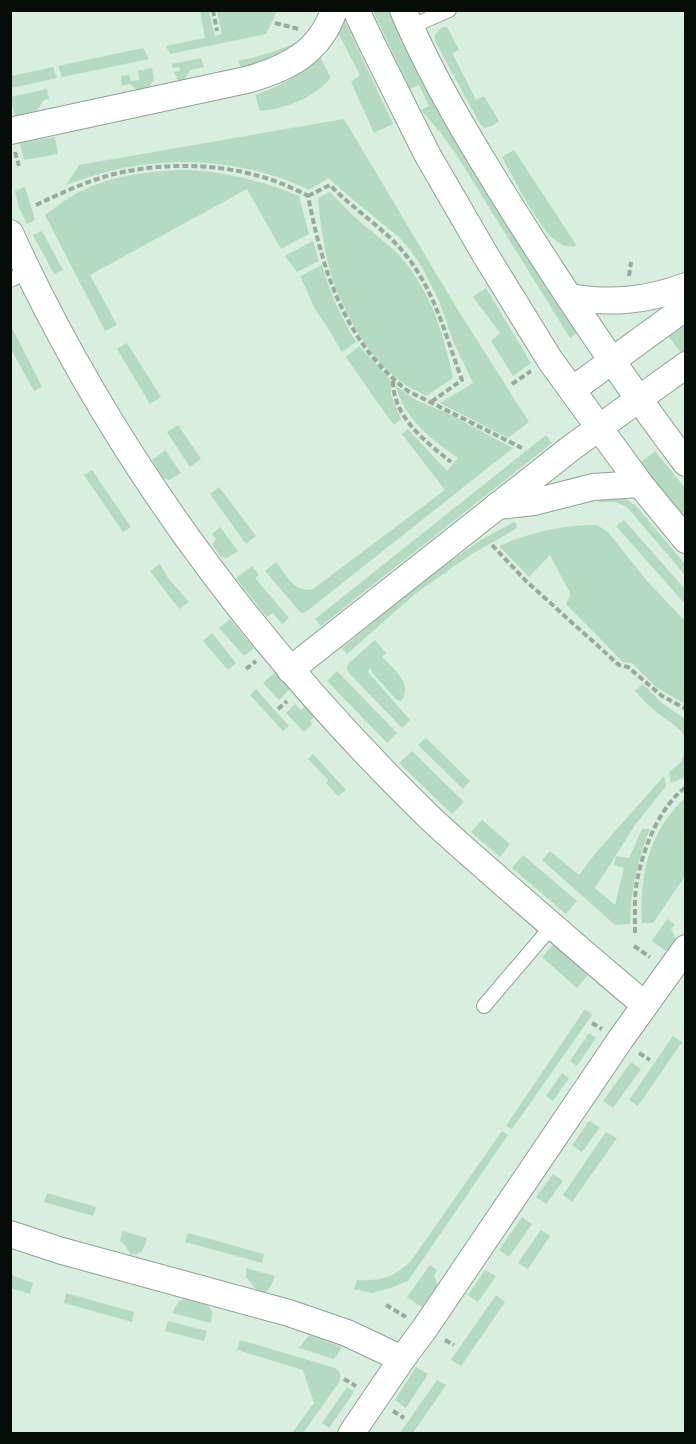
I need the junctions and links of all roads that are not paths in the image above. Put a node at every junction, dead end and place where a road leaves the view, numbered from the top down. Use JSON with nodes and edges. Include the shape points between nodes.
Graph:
{"nodes":[{"id":1,"x":334,"y":10,"type":"edge"},
{"id":2,"x":357,"y":10,"type":"edge"},
{"id":3,"x":449,"y":10,"type":"edge"},
{"id":4,"x":406,"y":19,"type":"edge"},
{"id":5,"x":10,"y":131,"type":"edge"},
{"id":6,"x":10,"y":233,"type":"edge"},
{"id":7,"x":19,"y":276,"type":"edge"},
{"id":8,"x":686,"y":286,"type":"edge"},
{"id":9,"x":569,"y":297,"type":"junction"},
{"id":10,"x":686,"y":307,"type":"edge"},
{"id":11,"x":613,"y":361,"type":"junction"},
{"id":12,"x":686,"y":365,"type":"edge"},
{"id":13,"x":572,"y":390,"type":"junction"},
{"id":14,"x":639,"y":399,"type":"junction"},
{"id":15,"x":599,"y":427,"type":"junction"},
{"id":16,"x":686,"y":463,"type":"edge"},
{"id":17,"x":640,"y":484,"type":"junction"},
{"id":18,"x":497,"y":506,"type":"junction"},
{"id":19,"x":686,"y":540,"type":"edge"},
{"id":20,"x":290,"y":670,"type":"junction"},
{"id":21,"x":552,"y":926,"type":"junction"},
{"id":22,"x":686,"y":948,"type":"edge"},
{"id":23,"x":645,"y":1005,"type":"junction"},
{"id":24,"x":484,"y":1006,"type":"dead end"},
{"id":25,"x":10,"y":1234,"type":"edge"},
{"id":26,"x":402,"y":1359,"type":"junction"},
{"id":27,"x":351,"y":1434,"type":"edge"}],
"edges":[{"from":1,"to":5,"type":"street","via":[[319,39],[273,73]]},
{"from":2,"to":13,"type":"street","via":[[427,154],[486,256]]},
{"from":3,"to":4,"type":"lane"},
{"from":4,"to":9,"type":"street","via":[[478,154]]},
{"from":6,"to":7,"type":"street"},
{"from":7,"to":20,"type":"street","via":[[160,499]]},
{"from":8,"to":9,"type":"street","via":[[626,301]]},
{"from":9,"to":11,"type":"street"},
{"from":10,"to":11,"type":"street"},
{"from":11,"to":13,"type":"street"},
{"from":11,"to":14,"type":"street"},
{"from":12,"to":14,"type":"street"},
{"from":13,"to":15,"type":"street"},
{"from":14,"to":15,"type":"street"},
{"from":14,"to":16,"type":"street"},
{"from":15,"to":17,"type":"street"},
{"from":15,"to":18,"type":"street"},
{"from":17,"to":18,"type":"street","via":[[593,487],[534,502]]},
{"from":17,"to":19,"type":"street"},
{"from":18,"to":20,"type":"street"},
{"from":20,"to":21,"type":"street","via":[[429,816]]},
{"from":21,"to":23,"type":"street"},
{"from":21,"to":24,"type":"lane"},
{"from":22,"to":23,"type":"street"},
{"from":23,"to":26,"type":"street"},
{"from":25,"to":26,"type":"street","via":[[289,1313],[347,1333]]},
{"from":26,"to":27,"type":"street"}]}
